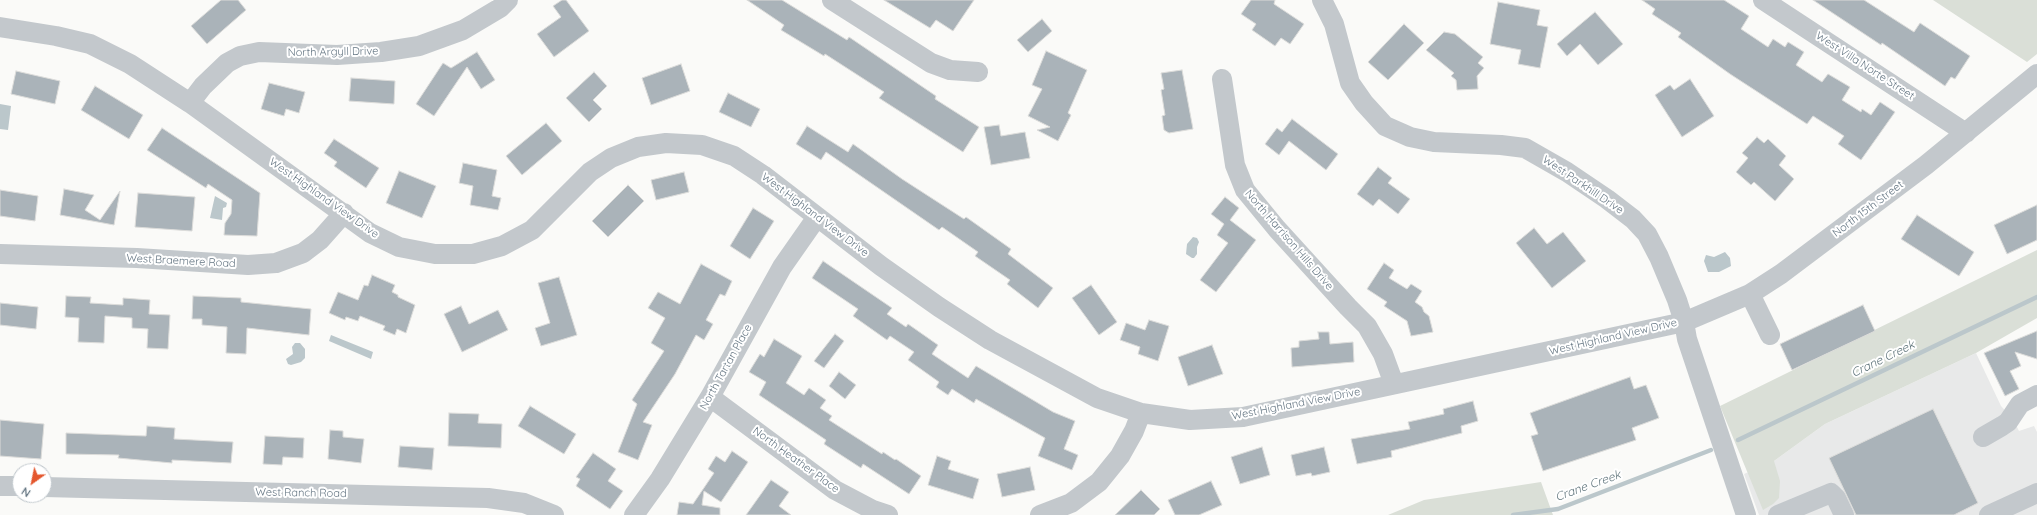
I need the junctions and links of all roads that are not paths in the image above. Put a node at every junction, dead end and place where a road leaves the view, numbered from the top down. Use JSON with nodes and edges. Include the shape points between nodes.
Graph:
{"nodes":[{"id":1,"x":508,"y":0,"type":"edge"},
{"id":2,"x":832,"y":0,"type":"edge"},
{"id":3,"x":1322,"y":0,"type":"edge"},
{"id":4,"x":1763,"y":0,"type":"edge"},
{"id":5,"x":0,"y":27,"type":"edge"},
{"id":6,"x":978,"y":72,"type":"dead end"},
{"id":7,"x":2037,"y":74,"type":"edge"},
{"id":8,"x":1222,"y":79,"type":"dead end"},
{"id":9,"x":190,"y":103,"type":"junction"},
{"id":10,"x":1966,"y":133,"type":"junction"},
{"id":11,"x":344,"y":213,"type":"junction"},
{"id":12,"x":817,"y":217,"type":"junction"},
{"id":13,"x":0,"y":254,"type":"edge"},
{"id":14,"x":1750,"y":294,"type":"junction"},
{"id":15,"x":1684,"y":322,"type":"junction"},
{"id":16,"x":1770,"y":335,"type":"dead end"},
{"id":17,"x":1394,"y":384,"type":"junction"},
{"id":18,"x":2037,"y":395,"type":"edge"},
{"id":19,"x":710,"y":397,"type":"junction"},
{"id":20,"x":1141,"y":414,"type":"junction"},
{"id":21,"x":1983,"y":437,"type":"dead end"},
{"id":22,"x":0,"y":486,"type":"edge"},
{"id":23,"x":12,"y":486,"type":"edge"},
{"id":24,"x":52,"y":487,"type":"edge"},
{"id":25,"x":2037,"y":493,"type":"edge"},
{"id":26,"x":554,"y":515,"type":"edge"},
{"id":27,"x":634,"y":515,"type":"edge"},
{"id":28,"x":888,"y":515,"type":"edge"},
{"id":29,"x":1040,"y":515,"type":"edge"},
{"id":30,"x":1746,"y":515,"type":"edge"},
{"id":31,"x":1778,"y":515,"type":"edge"},
{"id":32,"x":1844,"y":515,"type":"edge"},
{"id":33,"x":1990,"y":515,"type":"edge"}],
"edges":[{"from":1,"to":9,"type":"street","name":"North Argyll Drive","via":[[500,8],[463,30],[419,46],[374,53],[259,52],[240,56],[227,63],[203,86]]},
{"from":2,"to":6,"type":"street","via":[[931,63],[950,70]]},
{"from":3,"to":15,"type":"street","name":"West Parkhill Drive","via":[[1334,24],[1350,83],[1385,126],[1410,137],[1434,142],[1525,148],[1567,172],[1607,199],[1647,234],[1659,257]]},
{"from":4,"to":10,"type":"street","name":"West Villa Norte Street"},
{"from":5,"to":9,"type":"street","name":"West Highland View Drive","via":[[90,44],[130,64]]},
{"from":7,"to":10,"type":"street","name":"North 15th Street"},
{"from":8,"to":17,"type":"street","name":"North Harrison Hills Drive","via":[[1235,165],[1245,190],[1277,229],[1367,326],[1383,354]]},
{"from":9,"to":11,"type":"street","name":"West Highland View Drive"},
{"from":10,"to":14,"type":"street","name":"North 15th Street","via":[[1781,274]]},
{"from":11,"to":12,"type":"street","name":"West Highland View Drive","via":[[370,233],[400,247],[435,254],[473,254],[502,246],[532,230],[590,172],[611,158],[638,147],[666,143],[702,145],[734,156]]},
{"from":11,"to":13,"type":"street","name":"West Braemere Road","via":[[320,240],[303,253],[276,263],[248,265],[137,258]]},
{"from":12,"to":19,"type":"street","name":"North Tartan Place","via":[[782,267]]},
{"from":12,"to":20,"type":"street","name":"West Highland View Drive","via":[[939,307],[990,340],[1097,398]]},
{"from":14,"to":15,"type":"street","name":"North 15th Street"},
{"from":14,"to":16,"type":"street"},
{"from":15,"to":17,"type":"street","name":"West Highland View Drive"},
{"from":15,"to":30,"type":"street","name":"West Parkhill Drive","via":[[1687,339]]},
{"from":17,"to":20,"type":"street","name":"West Highland View Drive","via":[[1243,417],[1190,420]]},
{"from":18,"to":21,"type":"street","via":[[2020,404],[2008,422]]},
{"from":19,"to":27,"type":"street","name":"North Tartan Place","via":[[660,479]]},
{"from":19,"to":28,"type":"street","name":"North Heather Place","via":[[835,490]]},
{"from":20,"to":29,"type":"street","via":[[1120,456],[1099,482],[1071,503]]},
{"from":22,"to":23,"type":"street"},
{"from":24,"to":26,"type":"street","name":"West Ranch Road","via":[[488,498],[524,503]]},
{"from":25,"to":33,"type":"street"},
{"from":31,"to":32,"type":"street","via":[[1831,493]]}]}
